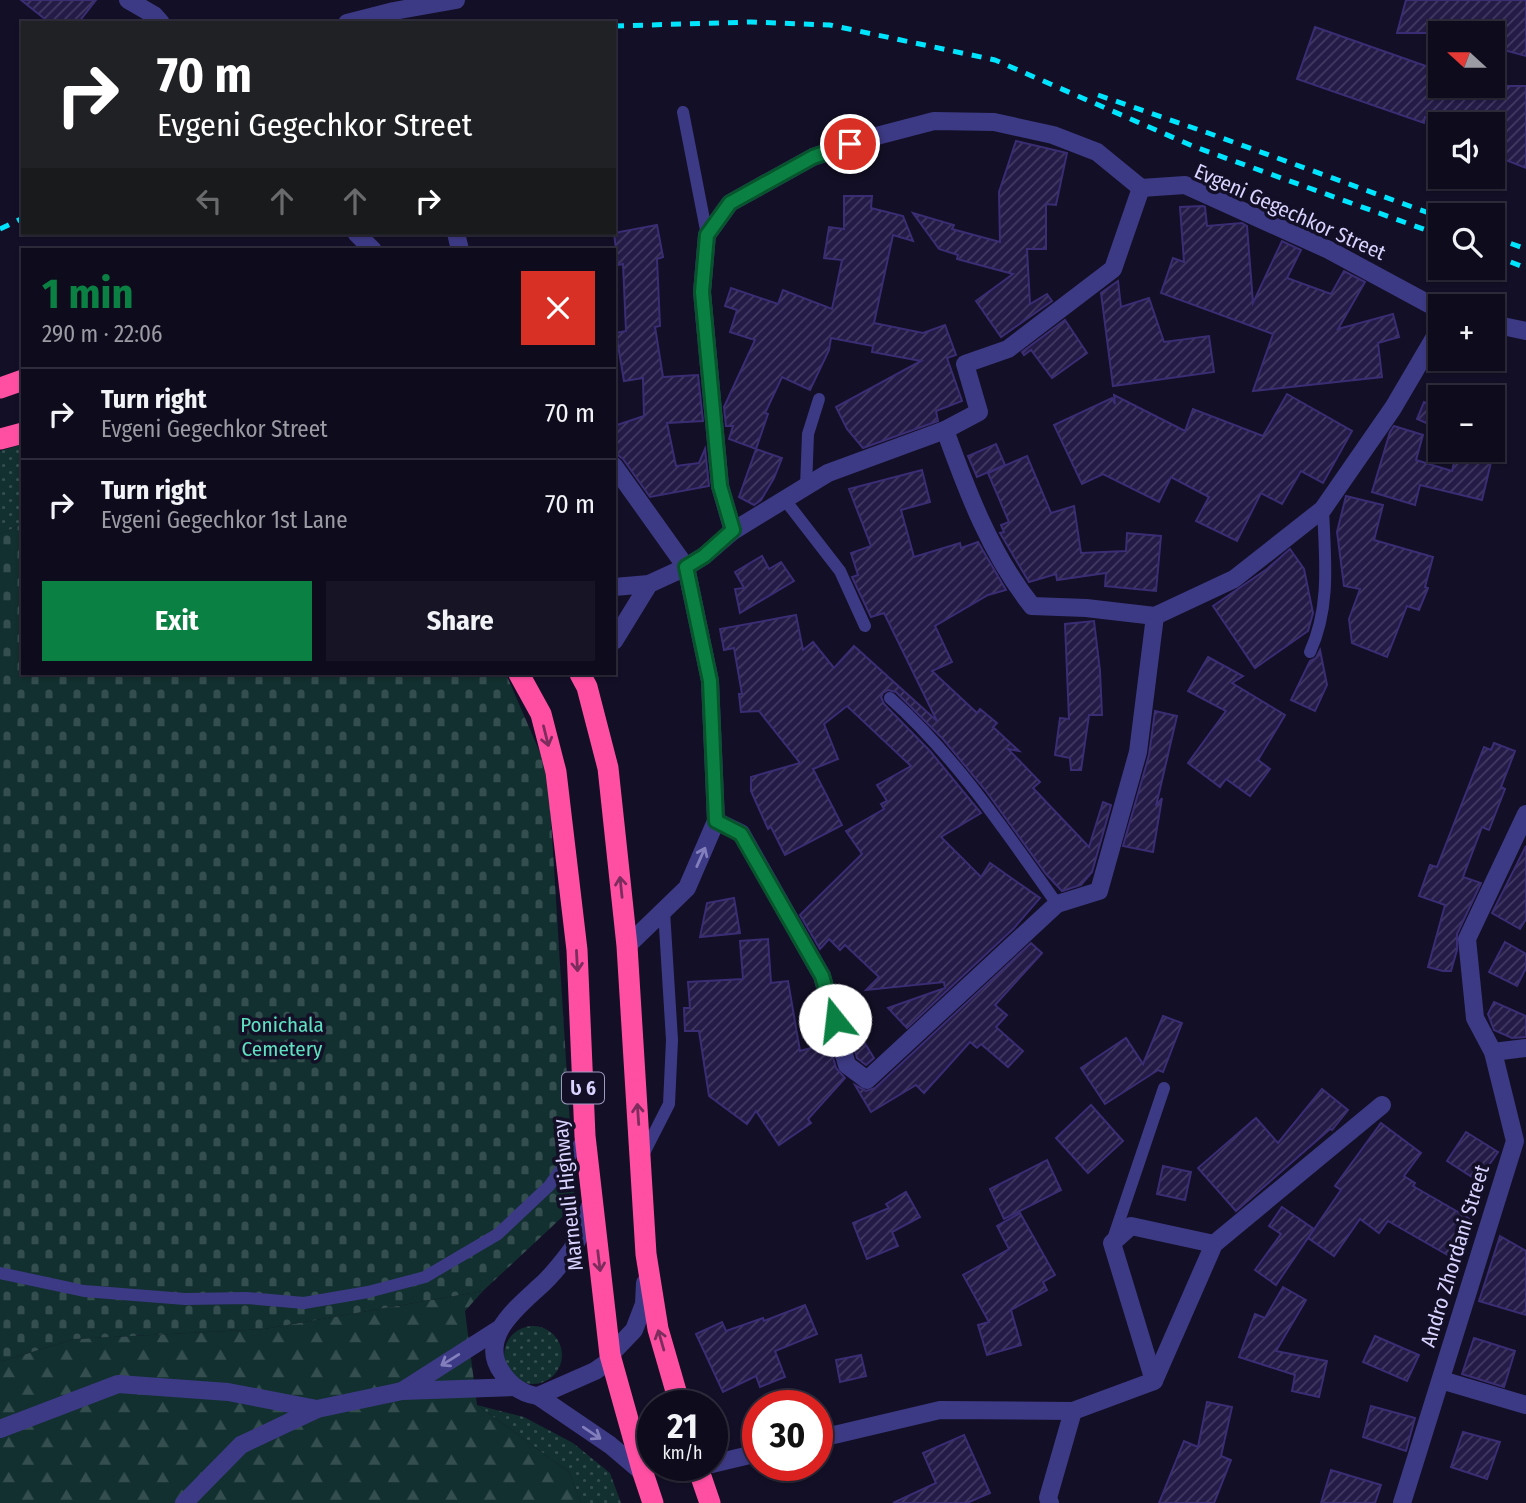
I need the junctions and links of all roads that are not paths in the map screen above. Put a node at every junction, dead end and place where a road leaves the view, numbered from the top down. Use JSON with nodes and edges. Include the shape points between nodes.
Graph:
{"nodes":[{"id":1,"x":128,"y":0,"type":"edge"},
{"id":2,"x":456,"y":0,"type":"edge"},
{"id":3,"x":159,"y":21,"type":"edge"},
{"id":4,"x":355,"y":21,"type":"edge"},
{"id":5,"x":684,"y":112,"type":"dead end"},
{"id":6,"x":1141,"y":188,"type":"junction"},
{"id":7,"x":358,"y":235,"type":"edge"},
{"id":8,"x":707,"y":235,"type":"junction"},
{"id":9,"x":371,"y":248,"type":"edge"},
{"id":10,"x":1428,"y":304,"type":"edge"},
{"id":11,"x":1505,"y":327,"type":"edge"},
{"id":12,"x":1526,"y":331,"type":"edge"},
{"id":13,"x":1428,"y":348,"type":"edge"},
{"id":14,"x":21,"y":381,"type":"edge"},
{"id":15,"x":0,"y":388,"type":"edge"},
{"id":16,"x":819,"y":399,"type":"dead end"},
{"id":17,"x":945,"y":430,"type":"junction"},
{"id":18,"x":21,"y":434,"type":"edge"},
{"id":19,"x":0,"y":439,"type":"edge"},
{"id":20,"x":616,"y":469,"type":"edge"},
{"id":21,"x":806,"y":487,"type":"junction"},
{"id":22,"x":785,"y":500,"type":"junction"},
{"id":23,"x":1323,"y":509,"type":"junction"},
{"id":24,"x":733,"y":530,"type":"junction"},
{"id":25,"x":686,"y":567,"type":"junction"},
{"id":26,"x":649,"y":584,"type":"junction"},
{"id":27,"x":616,"y":587,"type":"edge"},
{"id":28,"x":1155,"y":616,"type":"junction"},
{"id":29,"x":864,"y":626,"type":"dead end"},
{"id":30,"x":616,"y":639,"type":"edge"},
{"id":31,"x":1310,"y":652,"type":"dead end"},
{"id":32,"x":520,"y":675,"type":"edge"},
{"id":33,"x":587,"y":678,"type":"edge"},
{"id":34,"x":890,"y":698,"type":"dead end"},
{"id":35,"x":1526,"y":814,"type":"edge"},
{"id":36,"x":716,"y":821,"type":"junction"},
{"id":37,"x":1057,"y":904,"type":"junction"},
{"id":38,"x":664,"y":911,"type":"junction"},
{"id":39,"x":627,"y":946,"type":"junction"},
{"id":40,"x":1526,"y":1048,"type":"edge"},
{"id":41,"x":1493,"y":1052,"type":"junction"},
{"id":42,"x":1164,"y":1088,"type":"dead end"},
{"id":43,"x":1382,"y":1105,"type":"dead end"},
{"id":44,"x":585,"y":1136,"type":"junction"},
{"id":45,"x":1520,"y":1142,"type":"edge"},
{"id":46,"x":640,"y":1161,"type":"junction"},
{"id":47,"x":592,"y":1201,"type":"junction"},
{"id":48,"x":1112,"y":1243,"type":"junction"},
{"id":49,"x":1214,"y":1244,"type":"junction"},
{"id":50,"x":646,"y":1254,"type":"junction"},
{"id":51,"x":0,"y":1273,"type":"edge"},
{"id":52,"x":499,"y":1329,"type":"junction"},
{"id":53,"x":610,"y":1355,"type":"junction"},
{"id":54,"x":1441,"y":1380,"type":"junction"},
{"id":55,"x":1154,"y":1381,"type":"junction"},
{"id":56,"x":514,"y":1387,"type":"junction"},
{"id":57,"x":676,"y":1390,"type":"edge"},
{"id":58,"x":402,"y":1391,"type":"junction"},
{"id":59,"x":538,"y":1396,"type":"junction"},
{"id":60,"x":1526,"y":1405,"type":"edge"},
{"id":61,"x":317,"y":1409,"type":"junction"},
{"id":62,"x":1073,"y":1411,"type":"junction"},
{"id":63,"x":0,"y":1429,"type":"edge"},
{"id":64,"x":833,"y":1435,"type":"edge"},
{"id":65,"x":637,"y":1452,"type":"edge"},
{"id":66,"x":637,"y":1468,"type":"edge"},
{"id":67,"x":646,"y":1481,"type":"edge"},
{"id":68,"x":707,"y":1481,"type":"edge"},
{"id":69,"x":184,"y":1503,"type":"edge"},
{"id":70,"x":653,"y":1503,"type":"edge"},
{"id":71,"x":710,"y":1503,"type":"edge"},
{"id":72,"x":1050,"y":1503,"type":"edge"},
{"id":73,"x":1402,"y":1503,"type":"edge"}],
"edges":[{"from":1,"to":3,"type":"street"},
{"from":2,"to":4,"type":"street"},
{"from":5,"to":8,"type":"lane"},
{"from":6,"to":8,"type":"street","via":[[1097,152],[1053,135],[994,122],[934,121],[813,157],[730,203]]},
{"from":6,"to":10,"type":"street","name":"Evgeni Gegechkor Street","via":[[1185,186],[1329,250]]},
{"from":6,"to":17,"type":"street","via":[[1112,269],[1008,349],[965,364],[979,412]]},
{"from":7,"to":9,"type":"street"},
{"from":8,"to":24,"type":"street","via":[[702,292],[720,486]]},
{"from":11,"to":12,"type":"street"},
{"from":13,"to":23,"type":"street"},
{"from":14,"to":15,"type":"highway"},
{"from":16,"to":21,"type":"lane","via":[[808,434]]},
{"from":17,"to":21,"type":"street","via":[[849,464]]},
{"from":17,"to":28,"type":"street","via":[[968,493],[1012,581],[1032,606]]},
{"from":18,"to":19,"type":"highway"},
{"from":20,"to":25,"type":"street"},
{"from":21,"to":22,"type":"street"},
{"from":22,"to":24,"type":"street"},
{"from":22,"to":29,"type":"lane","via":[[841,571]]},
{"from":23,"to":28,"type":"street","via":[[1234,579]]},
{"from":23,"to":31,"type":"lane","via":[[1326,595]]},
{"from":24,"to":25,"type":"street"},
{"from":25,"to":26,"type":"street"},
{"from":25,"to":36,"type":"street","via":[[710,681]]},
{"from":26,"to":27,"type":"street"},
{"from":26,"to":30,"type":"street"},
{"from":28,"to":37,"type":"street","via":[[1139,752],[1099,891]]},
{"from":32,"to":44,"type":"highway","name":"Marneuli Highway","number":"ს 6","one_way":true,"via":[[541,714],[556,772],[577,950]]},
{"from":39,"to":33,"type":"highway","number":"ს 6","one_way":true,"via":[[608,768]]},
{"from":34,"to":37,"type":"lane","via":[[919,724],[981,797]]},
{"from":35,"to":41,"type":"street","name":"Andro Zhordani Street","via":[[1468,939],[1475,1018]]},
{"from":36,"to":37,"type":"street","via":[[741,834],[822,976],[847,1065],[867,1080]]},
{"from":38,"to":36,"type":"street","one_way":true,"via":[[687,888]]},
{"from":38,"to":39,"type":"street"},
{"from":38,"to":46,"type":"lane","via":[[671,1040],[669,1104]]},
{"from":46,"to":39,"type":"highway","number":"ს 6","one_way":true},
{"from":40,"to":41,"type":"street"},
{"from":41,"to":45,"type":"street","name":"Andro Zhordani Street"},
{"from":42,"to":48,"type":"lane"},
{"from":43,"to":49,"type":"street"},
{"from":44,"to":47,"type":"highway","name":"Marneuli Highway","number":"ს 6"},
{"from":44,"to":51,"type":"lane","via":[[549,1185],[498,1234],[425,1276],[368,1293],[304,1303],[185,1299],[84,1292]]},
{"from":45,"to":54,"type":"street","name":"Andro Zhordani Street"},
{"from":46,"to":50,"type":"highway","number":"ს 6"},
{"from":47,"to":52,"type":"street","via":[[573,1249]]},
{"from":47,"to":53,"type":"highway","name":"Marneuli Highway","number":"ს 6","one_way":true},
{"from":48,"to":49,"type":"street","via":[[1131,1226]]},
{"from":48,"to":55,"type":"street"},
{"from":49,"to":55,"type":"street"},
{"from":50,"to":53,"type":"street","via":[[644,1304],[634,1330]]},
{"from":57,"to":50,"type":"highway","number":"ს 6","one_way":true,"via":[[658,1329]]},
{"from":52,"to":56,"type":"street","via":[[497,1364]]},
{"from":52,"to":58,"type":"street","one_way":true},
{"from":53,"to":59,"type":"street","via":[[595,1371]]},
{"from":53,"to":65,"type":"highway","name":"Marneuli Highway","number":"ს 6"},
{"from":54,"to":60,"type":"street"},
{"from":54,"to":73,"type":"street","name":"Andro Zhordani Street"},
{"from":55,"to":62,"type":"street"},
{"from":56,"to":58,"type":"street"},
{"from":56,"to":59,"type":"street"},
{"from":58,"to":61,"type":"street"},
{"from":59,"to":66,"type":"street","one_way":true},
{"from":61,"to":63,"type":"street","via":[[228,1392],[118,1384]]},
{"from":61,"to":69,"type":"street","via":[[241,1445]]},
{"from":62,"to":64,"type":"street","via":[[940,1410]]},
{"from":62,"to":72,"type":"street"},
{"from":67,"to":70,"type":"highway","name":"Marneuli Highway","number":"ს 6"},
{"from":68,"to":71,"type":"highway"}]}
